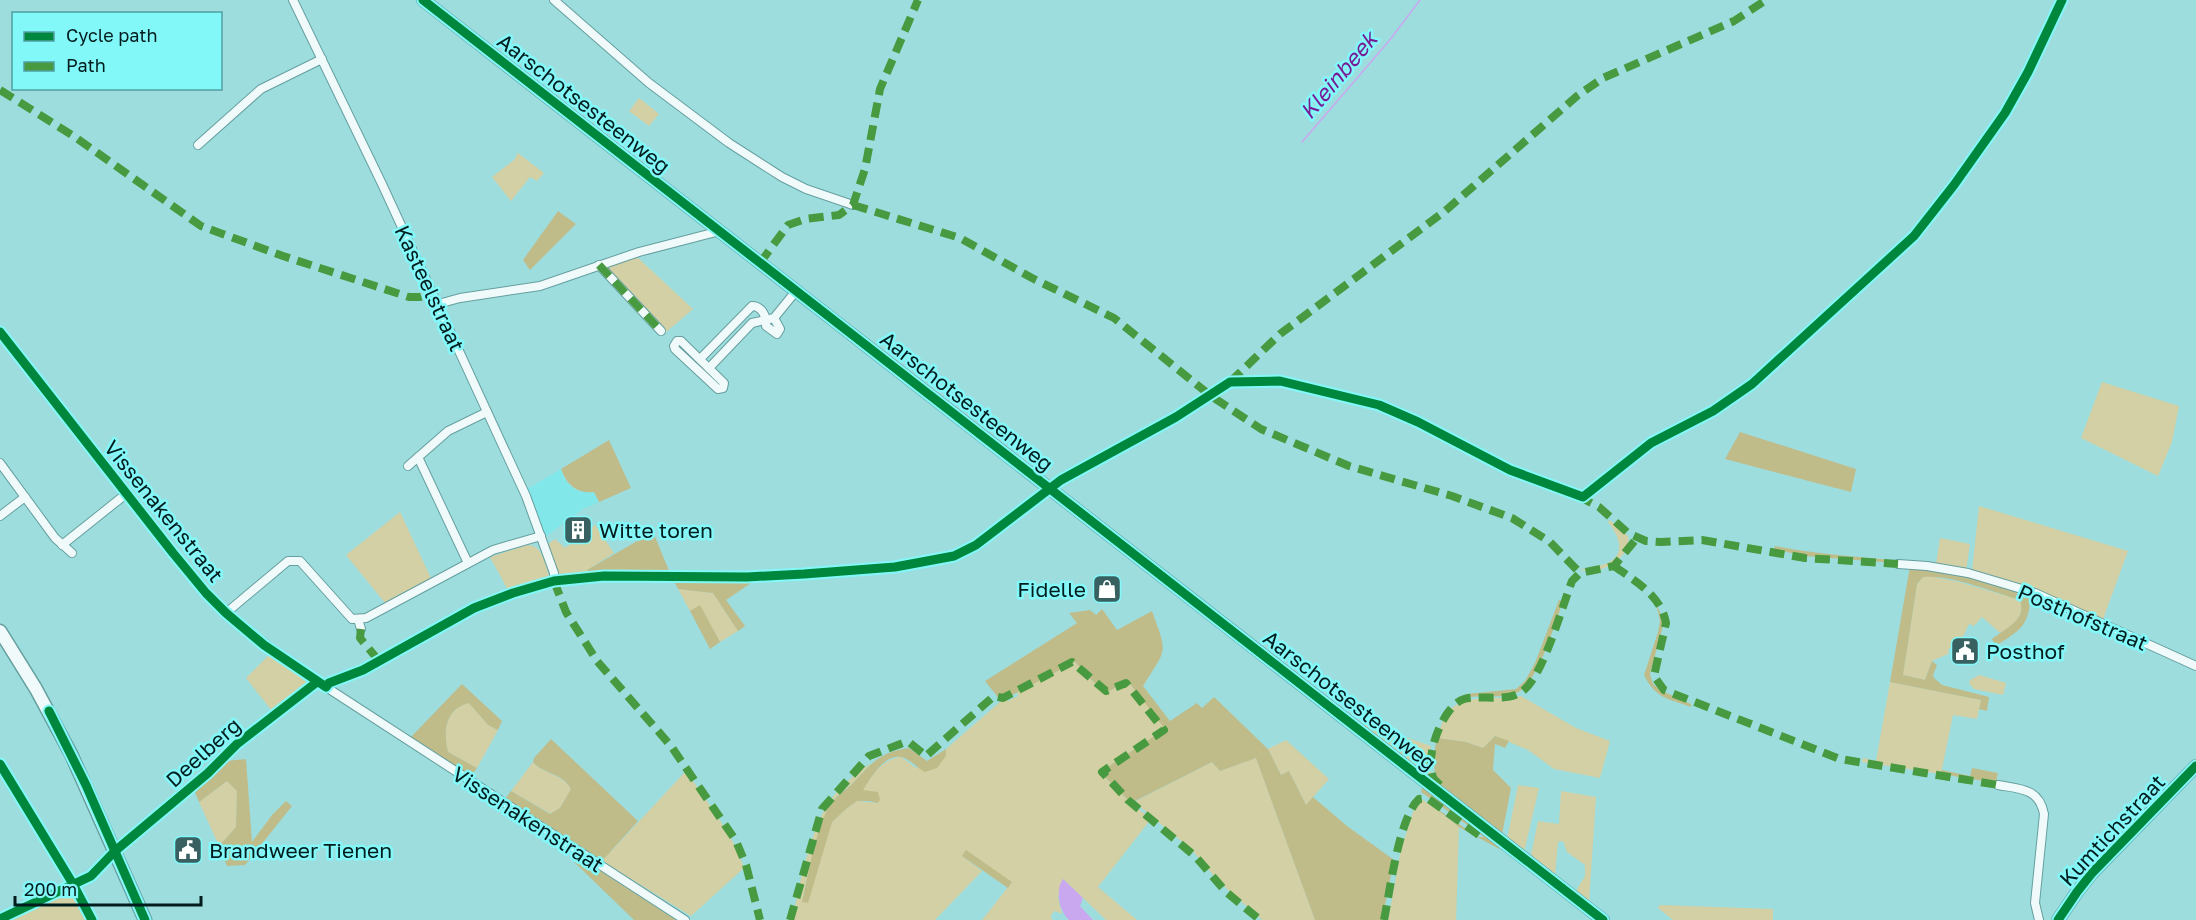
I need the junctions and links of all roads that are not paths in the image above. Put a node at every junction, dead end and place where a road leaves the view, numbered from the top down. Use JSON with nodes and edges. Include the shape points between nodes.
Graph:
{"nodes":[{"id":1,"x":293,"y":0,"type":"edge"},
{"id":2,"x":423,"y":0,"type":"edge"},
{"id":3,"x":554,"y":0,"type":"edge"},
{"id":4,"x":322,"y":59,"type":"junction"},
{"id":5,"x":198,"y":145,"type":"dead end"},
{"id":6,"x":853,"y":205,"type":"dead end"},
{"id":7,"x":720,"y":231,"type":"junction"},
{"id":8,"x":599,"y":265,"type":"junction"},
{"id":9,"x":796,"y":291,"type":"junction"},
{"id":10,"x":438,"y":304,"type":"junction"},
{"id":11,"x":770,"y":319,"type":"junction"},
{"id":12,"x":661,"y":331,"type":"dead end"},
{"id":13,"x":0,"y":332,"type":"edge"},
{"id":14,"x":700,"y":359,"type":"junction"},
{"id":15,"x":709,"y":368,"type":"junction"},
{"id":16,"x":487,"y":412,"type":"junction"},
{"id":17,"x":418,"y":457,"type":"junction"},
{"id":18,"x":0,"y":463,"type":"edge"},
{"id":19,"x":408,"y":466,"type":"dead end"},
{"id":20,"x":1049,"y":488,"type":"junction"},
{"id":21,"x":126,"y":494,"type":"junction"},
{"id":22,"x":25,"y":497,"type":"junction"},
{"id":23,"x":0,"y":516,"type":"edge"},
{"id":24,"x":541,"y":536,"type":"junction"},
{"id":25,"x":62,"y":545,"type":"junction"},
{"id":26,"x":72,"y":553,"type":"dead end"},
{"id":27,"x":960,"y":553,"type":"dead end"},
{"id":28,"x":468,"y":563,"type":"junction"},
{"id":29,"x":1898,"y":564,"type":"dead end"},
{"id":30,"x":554,"y":581,"type":"dead end"},
{"id":31,"x":226,"y":613,"type":"junction"},
{"id":32,"x":358,"y":619,"type":"junction"},
{"id":33,"x":361,"y":629,"type":"dead end"},
{"id":34,"x":0,"y":631,"type":"edge"},
{"id":35,"x":2196,"y":666,"type":"edge"},
{"id":36,"x":317,"y":682,"type":"junction"},
{"id":37,"x":0,"y":764,"type":"edge"},
{"id":38,"x":2196,"y":766,"type":"edge"},
{"id":39,"x":1998,"y":785,"type":"dead end"},
{"id":40,"x":115,"y":851,"type":"junction"},
{"id":41,"x":73,"y":884,"type":"junction"},
{"id":42,"x":0,"y":919,"type":"edge"},
{"id":43,"x":145,"y":920,"type":"edge"},
{"id":44,"x":685,"y":920,"type":"edge"},
{"id":45,"x":1603,"y":920,"type":"edge"},
{"id":46,"x":2039,"y":920,"type":"edge"},
{"id":47,"x":2058,"y":920,"type":"edge"}],
"edges":[{"from":1,"to":4,"type":"street","name":"Kasteelstraat"},
{"from":2,"to":7,"type":"main road","name":"Aarschotsesteenweg"},
{"from":3,"to":6,"type":"street","via":[[649,83],[729,142],[782,177]]},
{"from":4,"to":5,"type":"street","via":[[261,89]]},
{"from":4,"to":10,"type":"street","name":"Kasteelstraat"},
{"from":7,"to":8,"type":"street"},
{"from":7,"to":9,"type":"main road","name":"Aarschotsesteenweg"},
{"from":8,"to":10,"type":"street","via":[[540,286]]},
{"from":8,"to":12,"type":"street"},
{"from":9,"to":11,"type":"street"},
{"from":9,"to":20,"type":"main road","name":"Aarschotsesteenweg"},
{"from":10,"to":16,"type":"street","name":"Kasteelstraat"},
{"from":11,"to":14,"type":"street","via":[[752,306]]},
{"from":11,"to":15,"type":"street","via":[[752,323]]},
{"from":13,"to":21,"type":"street","name":"Vissenakenstraat"},
{"from":14,"to":15,"type":"street"},
{"from":14,"to":15,"type":"street","via":[[681,341],[675,342],[675,349],[718,389],[723,388],[723,382]]},
{"from":16,"to":17,"type":"street","via":[[448,431]]},
{"from":16,"to":24,"type":"street","name":"Kasteelstraat"},
{"from":17,"to":19,"type":"street"},
{"from":17,"to":28,"type":"street"},
{"from":18,"to":22,"type":"street"},
{"from":20,"to":27,"type":"street"},
{"from":20,"to":45,"type":"main road","name":"Aarschotsesteenweg"},
{"from":21,"to":25,"type":"street"},
{"from":21,"to":31,"type":"street","name":"Vissenakenstraat","via":[[190,575]]},
{"from":22,"to":23,"type":"street"},
{"from":22,"to":25,"type":"street"},
{"from":24,"to":28,"type":"street","via":[[493,550]]},
{"from":24,"to":30,"type":"street","name":"Kasteelstraat"},
{"from":25,"to":26,"type":"street"},
{"from":28,"to":32,"type":"street"},
{"from":29,"to":35,"type":"street","name":"Posthofstraat","via":[[1952,570],[2035,593]]},
{"from":31,"to":32,"type":"street","via":[[294,560],[300,561],[346,614]]},
{"from":31,"to":36,"type":"street","name":"Vissenakenstraat"},
{"from":32,"to":33,"type":"street"},
{"from":34,"to":40,"type":"main road","via":[[71,754]]},
{"from":36,"to":40,"type":"street","name":"Deelberg","via":[[237,744]]},
{"from":36,"to":44,"type":"street","name":"Vissenakenstraat"},
{"from":37,"to":41,"type":"street"},
{"from":38,"to":47,"type":"main road","name":"Kumtichstraat","via":[[2092,873]]},
{"from":39,"to":46,"type":"street","via":[[2030,792],[2043,805],[2035,903]]},
{"from":40,"to":41,"type":"street","name":"Deelberg","via":[[91,876]]},
{"from":40,"to":43,"type":"main road"},
{"from":41,"to":42,"type":"street","name":"Deelberg"}]}
